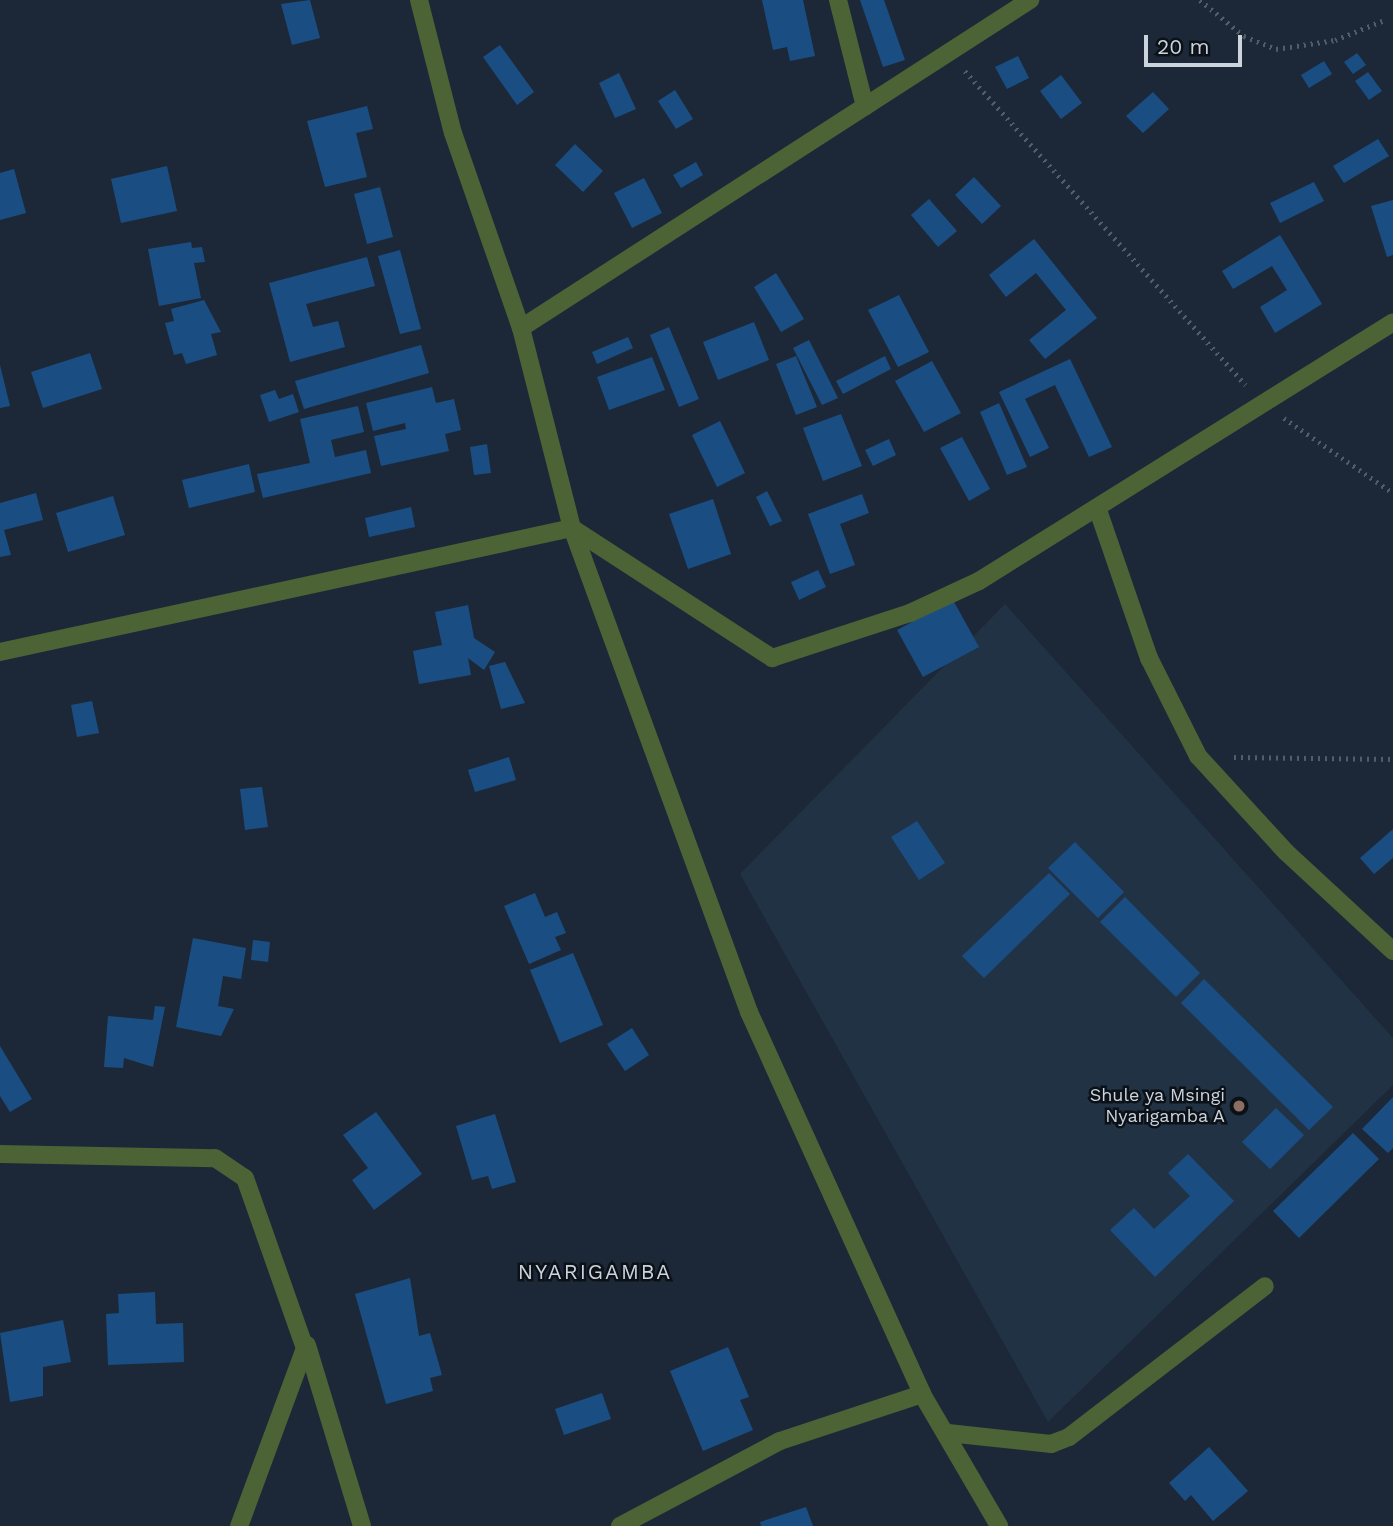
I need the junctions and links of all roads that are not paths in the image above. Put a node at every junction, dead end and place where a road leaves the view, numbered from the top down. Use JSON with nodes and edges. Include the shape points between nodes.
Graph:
{"nodes":[{"id":1,"x":419,"y":0,"type":"edge"},
{"id":2,"x":838,"y":0,"type":"edge"},
{"id":3,"x":1030,"y":0,"type":"edge"},
{"id":4,"x":865,"y":107,"type":"junction"},
{"id":5,"x":1393,"y":322,"type":"edge"},
{"id":6,"x":521,"y":328,"type":"junction"},
{"id":7,"x":1098,"y":510,"type":"junction"},
{"id":8,"x":572,"y":528,"type":"junction"},
{"id":9,"x":0,"y":652,"type":"edge"},
{"id":10,"x":1393,"y":951,"type":"edge"},
{"id":11,"x":0,"y":1154,"type":"edge"},
{"id":12,"x":1265,"y":1286,"type":"dead end"},
{"id":13,"x":304,"y":1339,"type":"junction"},
{"id":14,"x":922,"y":1394,"type":"junction"},
{"id":15,"x":948,"y":1433,"type":"junction"},
{"id":16,"x":239,"y":1526,"type":"edge"},
{"id":17,"x":362,"y":1526,"type":"edge"},
{"id":18,"x":620,"y":1526,"type":"edge"},
{"id":19,"x":999,"y":1526,"type":"edge"}],
"edges":[{"from":1,"to":6,"type":"street","via":[[453,133]]},
{"from":2,"to":4,"type":"street"},
{"from":3,"to":4,"type":"street"},
{"from":4,"to":6,"type":"street"},
{"from":5,"to":7,"type":"street"},
{"from":6,"to":8,"type":"street"},
{"from":7,"to":8,"type":"street","via":[[1023,549],[979,581],[910,612],[772,658]]},
{"from":7,"to":10,"type":"street","via":[[1149,658],[1198,756],[1286,852]]},
{"from":8,"to":9,"type":"street"},
{"from":8,"to":14,"type":"street","via":[[749,1012]]},
{"from":11,"to":13,"type":"street","via":[[228,1161],[245,1178]]},
{"from":12,"to":15,"type":"street","via":[[1069,1437],[1051,1444]]},
{"from":13,"to":16,"type":"street","via":[[303,1359]]},
{"from":13,"to":17,"type":"street"},
{"from":14,"to":15,"type":"street"},
{"from":14,"to":18,"type":"street","via":[[780,1441]]},
{"from":15,"to":19,"type":"street"}]}
